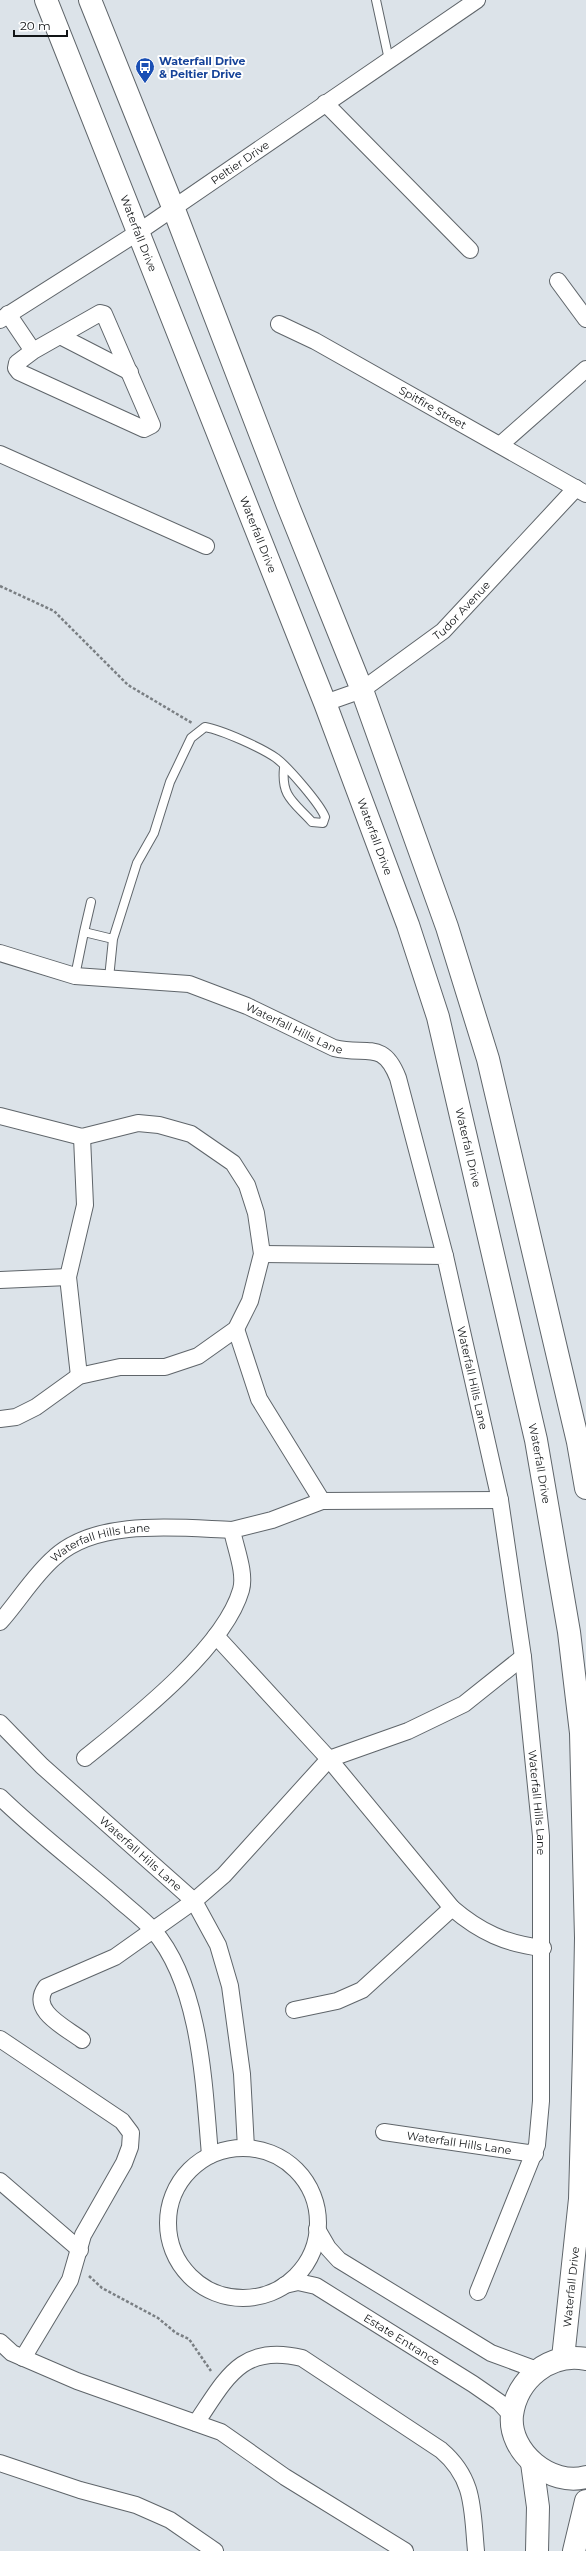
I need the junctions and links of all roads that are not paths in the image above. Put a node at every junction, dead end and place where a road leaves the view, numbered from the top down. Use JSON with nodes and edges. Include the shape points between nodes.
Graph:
{"nodes":[{"id":1,"x":46,"y":0,"type":"edge"},
{"id":2,"x":90,"y":0,"type":"edge"},
{"id":3,"x":376,"y":0,"type":"edge"},
{"id":4,"x":477,"y":0,"type":"edge"},
{"id":5,"x":389,"y":60,"type":"junction"},
{"id":6,"x":325,"y":103,"type":"junction"},
{"id":7,"x":173,"y":206,"type":"junction"},
{"id":8,"x":137,"y":233,"type":"junction"},
{"id":9,"x":470,"y":250,"type":"dead end"},
{"id":10,"x":558,"y":281,"type":"dead end"},
{"id":11,"x":4,"y":317,"type":"edge"},
{"id":12,"x":586,"y":319,"type":"edge"},
{"id":13,"x":279,"y":324,"type":"dead end"},
{"id":14,"x":60,"y":336,"type":"junction"},
{"id":15,"x":33,"y":351,"type":"junction"},
{"id":16,"x":586,"y":369,"type":"edge"},
{"id":17,"x":130,"y":372,"type":"junction"},
{"id":18,"x":500,"y":445,"type":"junction"},
{"id":19,"x":0,"y":454,"type":"edge"},
{"id":20,"x":581,"y":491,"type":"edge"},
{"id":21,"x":206,"y":546,"type":"dead end"},
{"id":22,"x":362,"y":690,"type":"junction"},
{"id":23,"x":325,"y":703,"type":"junction"},
{"id":24,"x":284,"y":768,"type":"junction"},
{"id":25,"x":90,"y":902,"type":"dead end"},
{"id":26,"x":84,"y":932,"type":"junction"},
{"id":27,"x":113,"y":939,"type":"junction"},
{"id":28,"x":0,"y":953,"type":"edge"},
{"id":29,"x":75,"y":976,"type":"junction"},
{"id":30,"x":109,"y":978,"type":"junction"},
{"id":31,"x":0,"y":1116,"type":"edge"},
{"id":32,"x":82,"y":1137,"type":"junction"},
{"id":33,"x":262,"y":1254,"type":"junction"},
{"id":34,"x":445,"y":1256,"type":"junction"},
{"id":35,"x":68,"y":1277,"type":"junction"},
{"id":36,"x":0,"y":1280,"type":"edge"},
{"id":37,"x":236,"y":1328,"type":"junction"},
{"id":38,"x":79,"y":1376,"type":"junction"},
{"id":39,"x":0,"y":1419,"type":"edge"},
{"id":40,"x":586,"y":1488,"type":"edge"},
{"id":41,"x":500,"y":1500,"type":"junction"},
{"id":42,"x":322,"y":1501,"type":"junction"},
{"id":43,"x":232,"y":1530,"type":"junction"},
{"id":44,"x":0,"y":1622,"type":"edge"},
{"id":45,"x":216,"y":1636,"type":"junction"},
{"id":46,"x":523,"y":1658,"type":"junction"},
{"id":47,"x":0,"y":1722,"type":"edge"},
{"id":48,"x":85,"y":1758,"type":"dead end"},
{"id":49,"x":329,"y":1759,"type":"junction"},
{"id":50,"x":3,"y":1806,"type":"edge"},
{"id":51,"x":194,"y":1901,"type":"junction"},
{"id":52,"x":452,"y":1908,"type":"junction"},
{"id":53,"x":153,"y":1930,"type":"junction"},
{"id":54,"x":543,"y":1948,"type":"junction"},
{"id":55,"x":294,"y":2010,"type":"dead end"},
{"id":56,"x":0,"y":2039,"type":"edge"},
{"id":57,"x":82,"y":2040,"type":"dead end"},
{"id":58,"x":384,"y":2132,"type":"dead end"},
{"id":59,"x":246,"y":2148,"type":"junction"},
{"id":60,"x":535,"y":2154,"type":"junction"},
{"id":61,"x":210,"y":2155,"type":"junction"},
{"id":62,"x":0,"y":2181,"type":"edge"},
{"id":63,"x":317,"y":2230,"type":"junction"},
{"id":64,"x":78,"y":2257,"type":"junction"},
{"id":65,"x":285,"y":2285,"type":"junction"},
{"id":66,"x":478,"y":2292,"type":"dead end"},
{"id":67,"x":0,"y":2342,"type":"edge"},
{"id":68,"x":23,"y":2358,"type":"junction"},
{"id":69,"x":563,"y":2358,"type":"junction"},
{"id":70,"x":586,"y":2359,"type":"edge"},
{"id":71,"x":537,"y":2370,"type":"junction"},
{"id":72,"x":512,"y":2416,"type":"junction"},
{"id":73,"x":196,"y":2423,"type":"junction"},
{"id":74,"x":532,"y":2463,"type":"junction"},
{"id":75,"x":0,"y":2464,"type":"edge"},
{"id":76,"x":586,"y":2477,"type":"edge"},
{"id":77,"x":586,"y":2501,"type":"edge"},
{"id":78,"x":215,"y":2551,"type":"edge"},
{"id":79,"x":405,"y":2551,"type":"edge"},
{"id":80,"x":476,"y":2551,"type":"edge"},
{"id":81,"x":537,"y":2551,"type":"edge"},
{"id":82,"x":574,"y":2551,"type":"edge"}],
"edges":[{"from":1,"to":8,"type":"main road","name":"Waterfall Drive"},
{"from":2,"to":7,"type":"main road"},
{"from":3,"to":5,"type":"lane"},
{"from":4,"to":5,"type":"street","name":"Peltier Drive"},
{"from":5,"to":6,"type":"street","name":"Peltier Drive"},
{"from":6,"to":7,"type":"street","name":"Peltier Drive"},
{"from":6,"to":9,"type":"street"},
{"from":7,"to":8,"type":"street","name":"Peltier Drive"},
{"from":7,"to":22,"type":"main road","via":[[288,506]]},
{"from":8,"to":11,"type":"street","name":"Peltier Drive"},
{"from":8,"to":23,"type":"main road","name":"Waterfall Drive"},
{"from":10,"to":12,"type":"street"},
{"from":11,"to":15,"type":"street"},
{"from":13,"to":18,"type":"street","name":"Spitfire Street","via":[[315,341]]},
{"from":14,"to":15,"type":"street"},
{"from":14,"to":17,"type":"street"},
{"from":14,"to":17,"type":"street","via":[[100,313],[104,314]]},
{"from":15,"to":17,"type":"street","via":[[17,362],[16,368],[19,372],[144,429],[150,428],[152,425]]},
{"from":16,"to":18,"type":"street"},
{"from":18,"to":20,"type":"street","name":"Spitfire Street"},
{"from":19,"to":21,"type":"street"},
{"from":20,"to":22,"type":"street","name":"Tudor Avenue","via":[[443,631]]},
{"from":22,"to":23,"type":"street","name":"Tudor Avenue"},
{"from":22,"to":40,"type":"main road","via":[[447,927],[488,1059],[578,1442]]},
{"from":23,"to":69,"type":"main road","name":"Waterfall Drive","via":[[408,925],[438,1017],[536,1440],[569,1632],[581,1733],[586,1938],[580,2199]]},
{"from":24,"to":24,"type":"lane","via":[[320,807],[325,817],[323,823],[312,822],[286,794],[283,782]]},
{"from":24,"to":27,"type":"lane","via":[[276,758],[217,729],[200,729],[191,738],[170,782],[154,833],[137,863]]},
{"from":25,"to":26,"type":"lane"},
{"from":26,"to":27,"type":"lane"},
{"from":26,"to":29,"type":"lane"},
{"from":27,"to":30,"type":"lane"},
{"from":28,"to":29,"type":"street","name":"Waterfall Hills Lane"},
{"from":29,"to":30,"type":"street","name":"Waterfall Hills Lane"},
{"from":30,"to":34,"type":"street","name":"Waterfall Hills Lane","via":[[189,984],[247,1006],[334,1048],[346,1051],[374,1050],[385,1055],[393,1065],[398,1078]]},
{"from":31,"to":32,"type":"street"},
{"from":32,"to":33,"type":"street","via":[[138,1123],[191,1134],[233,1163],[247,1185],[258,1220]]},
{"from":32,"to":35,"type":"street","via":[[85,1205]]},
{"from":33,"to":34,"type":"street"},
{"from":33,"to":37,"type":"street","via":[[250,1301]]},
{"from":34,"to":41,"type":"street","name":"Waterfall Hills Lane"},
{"from":35,"to":36,"type":"street"},
{"from":35,"to":38,"type":"street"},
{"from":37,"to":38,"type":"street","via":[[198,1356],[165,1367],[120,1367]]},
{"from":37,"to":42,"type":"street","via":[[259,1400]]},
{"from":38,"to":39,"type":"street","via":[[36,1407],[16,1417]]},
{"from":41,"to":42,"type":"street","name":"Waterfall Hills Lane"},
{"from":41,"to":46,"type":"street","name":"Waterfall Hills Lane"},
{"from":42,"to":43,"type":"street","name":"Waterfall Hills Lane","via":[[272,1520]]},
{"from":43,"to":44,"type":"street","name":"Waterfall Hills Lane","via":[[133,1527],[102,1534],[67,1547],[32,1580]]},
{"from":43,"to":45,"type":"street","via":[[242,1580],[241,1590]]},
{"from":45,"to":48,"type":"street","via":[[152,1704]]},
{"from":45,"to":49,"type":"street"},
{"from":46,"to":49,"type":"street","via":[[464,1704],[408,1731]]},
{"from":46,"to":54,"type":"street","name":"Waterfall Hills Lane","via":[[541,1836]]},
{"from":47,"to":51,"type":"street","name":"Waterfall Hills Lane","via":[[42,1766]]},
{"from":49,"to":51,"type":"street","via":[[224,1875]]},
{"from":49,"to":52,"type":"street"},
{"from":50,"to":53,"type":"street"},
{"from":51,"to":53,"type":"street"},
{"from":51,"to":59,"type":"street","name":"Waterfall Hills Lane","via":[[218,1945],[226,1969],[242,2074]]},
{"from":52,"to":54,"type":"street","via":[[468,1922],[495,1937],[520,1945]]},
{"from":52,"to":55,"type":"street","via":[[362,1990],[337,2001]]},
{"from":53,"to":57,"type":"street","via":[[115,1957],[46,1987],[40,1995],[44,2011]]},
{"from":53,"to":61,"type":"street","via":[[181,1978],[197,2038],[204,2080]]},
{"from":54,"to":60,"type":"street","name":"Waterfall Hills Lane","via":[[541,2102]]},
{"from":56,"to":64,"type":"street","via":[[122,2121],[131,2132],[130,2147],[124,2163],[89,2222]]},
{"from":58,"to":60,"type":"street","name":"Waterfall Hills Lane"},
{"from":59,"to":61,"type":"street","via":[[228,2149]]},
{"from":59,"to":63,"type":"street","via":[[263,2150],[294,2167],[313,2195],[317,2212]]},
{"from":60,"to":66,"type":"street","name":"Waterfall Hills Lane"},
{"from":61,"to":65,"type":"street","via":[[192,2168],[178,2184],[170,2204],[171,2246],[181,2266],[196,2281],[215,2292],[235,2297],[257,2296]]},
{"from":62,"to":64,"type":"street"},
{"from":63,"to":65,"type":"street","via":[[306,2262]]},
{"from":63,"to":71,"type":"street","via":[[339,2260],[491,2353]]},
{"from":64,"to":68,"type":"street","via":[[61,2297]]},
{"from":65,"to":72,"type":"street","name":"Estate Entrance","via":[[298,2282],[316,2286],[473,2384],[499,2402]]},
{"from":67,"to":68,"type":"street","via":[[12,2353]]},
{"from":68,"to":73,"type":"street","via":[[77,2381]]},
{"from":69,"to":70,"type":"main road"},
{"from":69,"to":71,"type":"main road"},
{"from":71,"to":72,"type":"main road","via":[[520,2391]]},
{"from":72,"to":74,"type":"main road","via":[[520,2447]]},
{"from":73,"to":79,"type":"street","via":[[222,2432],[285,2478]]},
{"from":73,"to":80,"type":"street","via":[[223,2383],[236,2368],[252,2358],[286,2354],[302,2358],[456,2462],[465,2476]]},
{"from":74,"to":76,"type":"main road","via":[[547,2473],[563,2478]]},
{"from":74,"to":81,"type":"main road","via":[[538,2507]]},
{"from":75,"to":78,"type":"street","via":[[80,2490],[136,2504],[170,2520]]},
{"from":77,"to":82,"type":"main road"}]}
